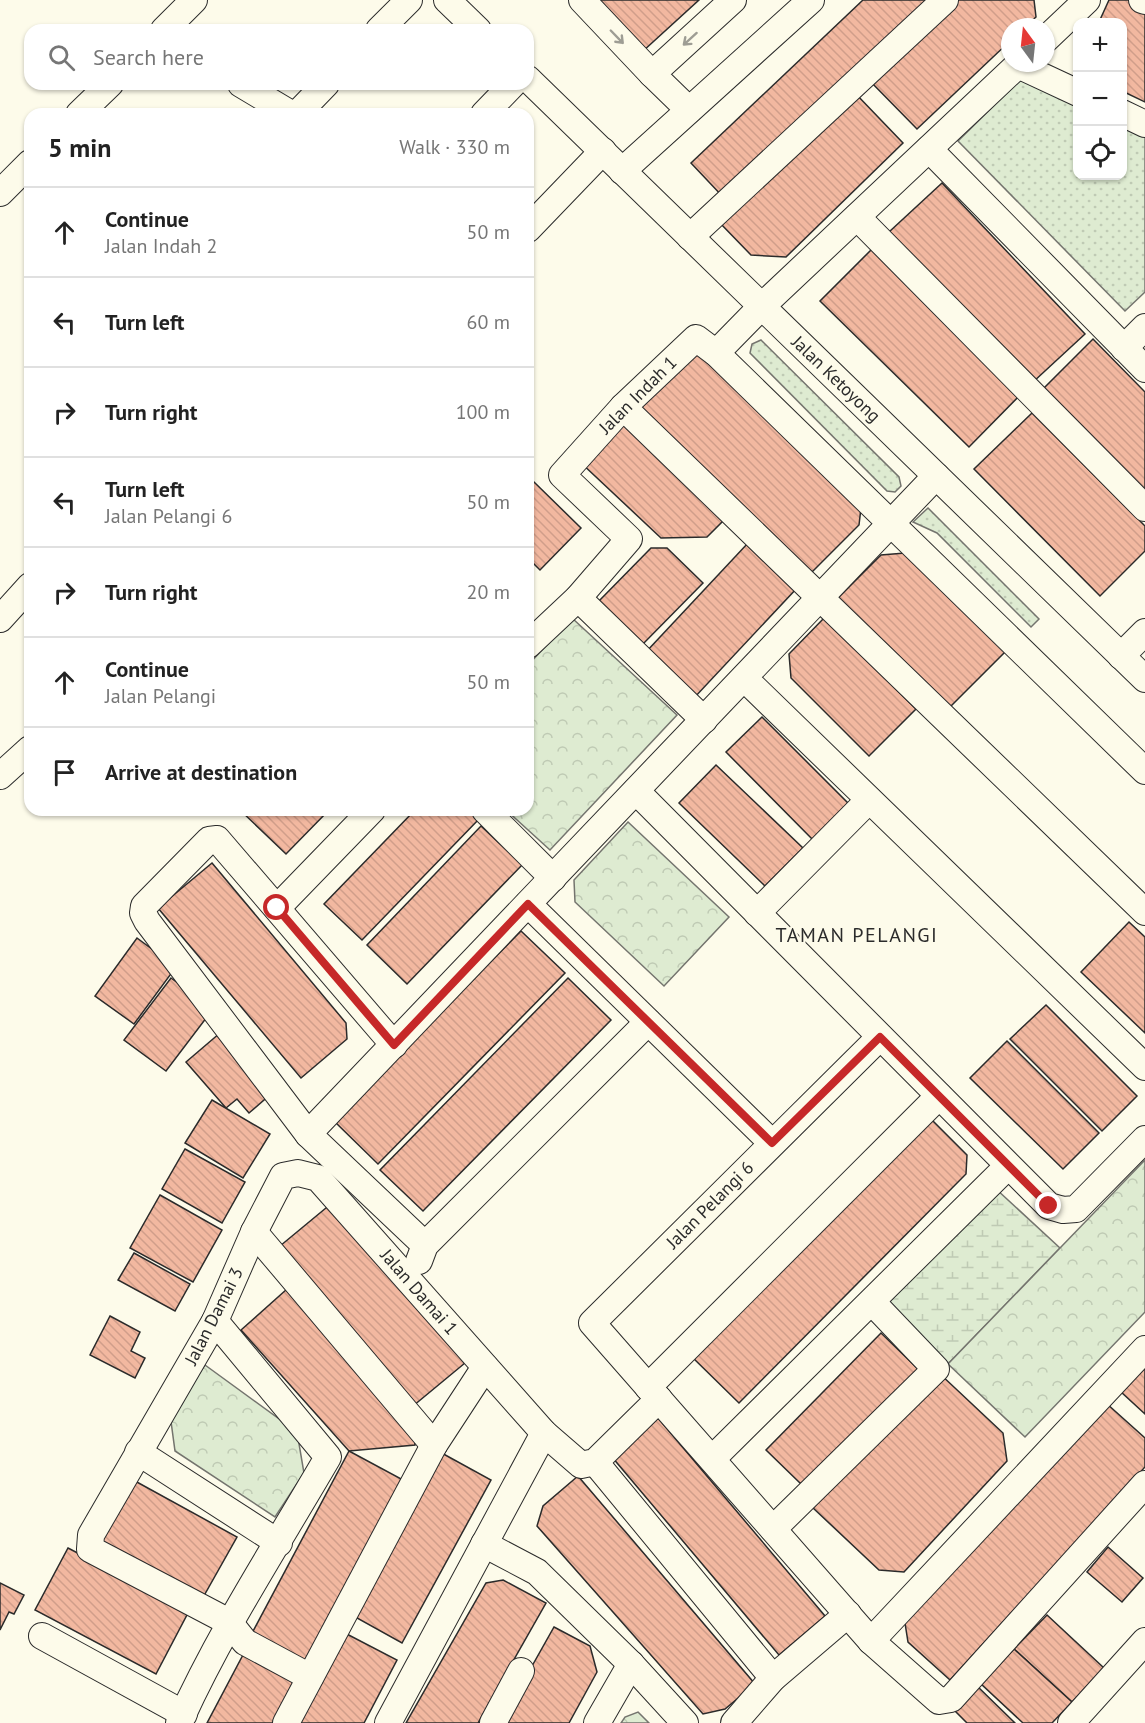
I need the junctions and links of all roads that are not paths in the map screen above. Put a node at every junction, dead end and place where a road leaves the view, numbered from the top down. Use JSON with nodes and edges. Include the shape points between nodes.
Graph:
{"nodes":[{"id":1,"x":194,"y":0,"type":"edge"},
{"id":2,"x":409,"y":0,"type":"edge"},
{"id":3,"x":447,"y":0,"type":"edge"},
{"id":4,"x":582,"y":0,"type":"edge"},
{"id":5,"x":733,"y":0,"type":"edge"},
{"id":6,"x":811,"y":0,"type":"edge"},
{"id":7,"x":945,"y":0,"type":"edge"},
{"id":8,"x":1087,"y":0,"type":"edge"},
{"id":9,"x":173,"y":24,"type":"edge"},
{"id":10,"x":385,"y":24,"type":"edge"},
{"id":11,"x":472,"y":24,"type":"edge"},
{"id":12,"x":1055,"y":30,"type":"edge"},
{"id":13,"x":1011,"y":72,"type":"edge"},
{"id":14,"x":1035,"y":72,"type":"edge"},
{"id":15,"x":652,"y":74,"type":"junction"},
{"id":16,"x":534,"y":85,"type":"edge"},
{"id":17,"x":104,"y":90,"type":"edge"},
{"id":18,"x":251,"y":90,"type":"edge"},
{"id":19,"x":320,"y":90,"type":"edge"},
{"id":20,"x":507,"y":90,"type":"edge"},
{"id":21,"x":1073,"y":91,"type":"edge"},
{"id":22,"x":85,"y":108,"type":"edge"},
{"id":23,"x":281,"y":108,"type":"edge"},
{"id":24,"x":303,"y":108,"type":"edge"},
{"id":25,"x":490,"y":108,"type":"edge"},
{"id":26,"x":689,"y":110,"type":"junction"},
{"id":27,"x":1127,"y":115,"type":"edge"},
{"id":28,"x":1145,"y":124,"type":"edge"},
{"id":29,"x":929,"y":149,"type":"junction"},
{"id":30,"x":603,"y":151,"type":"junction"},
{"id":31,"x":24,"y":169,"type":"edge"},
{"id":32,"x":622,"y":171,"type":"junction"},
{"id":33,"x":0,"y":193,"type":"edge"},
{"id":34,"x":857,"y":217,"type":"junction"},
{"id":35,"x":534,"y":223,"type":"edge"},
{"id":36,"x":690,"y":237,"type":"junction"},
{"id":37,"x":762,"y":306,"type":"junction"},
{"id":38,"x":1145,"y":327,"type":"edge"},
{"id":39,"x":1124,"y":348,"type":"junction"},
{"id":40,"x":716,"y":353,"type":"junction"},
{"id":41,"x":1145,"y":369,"type":"edge"},
{"id":42,"x":623,"y":407,"type":"junction"},
{"id":43,"x":936,"y":476,"type":"junction"},
{"id":44,"x":1145,"y":508,"type":"edge"},
{"id":45,"x":891,"y":524,"type":"junction"},
{"id":46,"x":24,"y":593,"type":"edge"},
{"id":47,"x":578,"y":597,"type":"junction"},
{"id":48,"x":821,"y":597,"type":"junction"},
{"id":49,"x":0,"y":619,"type":"edge"},
{"id":50,"x":1145,"y":632,"type":"edge"},
{"id":51,"x":534,"y":639,"type":"edge"},
{"id":52,"x":1121,"y":656,"type":"junction"},
{"id":53,"x":744,"y":678,"type":"junction"},
{"id":54,"x":1145,"y":679,"type":"edge"},
{"id":55,"x":704,"y":720,"type":"junction"},
{"id":56,"x":24,"y":754,"type":"edge"},
{"id":57,"x":1145,"y":771,"type":"edge"},
{"id":58,"x":0,"y":776,"type":"edge"},
{"id":59,"x":636,"y":791,"type":"junction"},
{"id":60,"x":869,"y":800,"type":"junction"},
{"id":61,"x":366,"y":816,"type":"edge"},
{"id":62,"x":491,"y":816,"type":"edge"},
{"id":63,"x":553,"y":878,"type":"junction"},
{"id":64,"x":528,"y":904,"type":"junction"},
{"id":65,"x":277,"y":908,"type":"junction"},
{"id":66,"x":1145,"y":912,"type":"edge"},
{"id":67,"x":757,"y":913,"type":"junction"},
{"id":68,"x":648,"y":1022,"type":"junction"},
{"id":69,"x":880,"y":1037,"type":"junction"},
{"id":70,"x":394,"y":1045,"type":"junction"},
{"id":71,"x":1145,"y":1066,"type":"edge"},
{"id":72,"x":939,"y":1096,"type":"junction"},
{"id":73,"x":309,"y":1134,"type":"junction"},
{"id":74,"x":1145,"y":1139,"type":"edge"},
{"id":75,"x":772,"y":1143,"type":"junction"},
{"id":76,"x":1008,"y":1166,"type":"junction"},
{"id":77,"x":283,"y":1176,"type":"joint"},
{"id":78,"x":254,"y":1232,"type":"junction"},
{"id":79,"x":425,"y":1245,"type":"junction"},
{"id":80,"x":410,"y":1281,"type":"junction"},
{"id":81,"x":873,"y":1302,"type":"junction"},
{"id":82,"x":215,"y":1321,"type":"junction"},
{"id":83,"x":1145,"y":1349,"type":"edge"},
{"id":84,"x":485,"y":1367,"type":"junction"},
{"id":85,"x":654,"y":1393,"type":"junction"},
{"id":86,"x":544,"y":1433,"type":"junction"},
{"id":87,"x":434,"y":1445,"type":"junction"},
{"id":88,"x":138,"y":1452,"type":"junction"},
{"id":89,"x":712,"y":1460,"type":"junction"},
{"id":90,"x":595,"y":1462,"type":"junction"},
{"id":91,"x":1145,"y":1484,"type":"edge"},
{"id":92,"x":773,"y":1529,"type":"junction"},
{"id":93,"x":279,"y":1543,"type":"junction"},
{"id":94,"x":484,"y":1544,"type":"junction"},
{"id":95,"x":848,"y":1614,"type":"junction"},
{"id":96,"x":229,"y":1622,"type":"junction"},
{"id":97,"x":42,"y":1636,"type":"dead end"},
{"id":98,"x":871,"y":1641,"type":"junction"},
{"id":99,"x":1145,"y":1641,"type":"edge"},
{"id":100,"x":631,"y":1664,"type":"junction"},
{"id":101,"x":522,"y":1671,"type":"dead end"},
{"id":102,"x":310,"y":1677,"type":"junction"},
{"id":103,"x":772,"y":1678,"type":"junction"},
{"id":104,"x":182,"y":1718,"type":"edge"},
{"id":105,"x":286,"y":1723,"type":"edge"},
{"id":106,"x":388,"y":1723,"type":"edge"},
{"id":107,"x":492,"y":1723,"type":"edge"},
{"id":108,"x":597,"y":1723,"type":"edge"},
{"id":109,"x":685,"y":1723,"type":"edge"},
{"id":110,"x":734,"y":1723,"type":"edge"},
{"id":111,"x":1071,"y":1723,"type":"edge"}],
"edges":[{"from":1,"to":9,"type":"street"},
{"from":2,"to":10,"type":"street"},
{"from":3,"to":11,"type":"street"},
{"from":4,"to":15,"type":"street","one_way":true},
{"from":5,"to":15,"type":"street","one_way":true},
{"from":6,"to":26,"type":"street"},
{"from":7,"to":36,"type":"street"},
{"from":8,"to":12,"type":"street"},
{"from":13,"to":29,"type":"street"},
{"from":14,"to":21,"type":"street"},
{"from":15,"to":26,"type":"street"},
{"from":16,"to":30,"type":"street","name":"Jalan Ketoyong"},
{"from":17,"to":22,"type":"street"},
{"from":18,"to":23,"type":"street"},
{"from":19,"to":24,"type":"street"},
{"from":20,"to":25,"type":"street"},
{"from":26,"to":32,"type":"street"},
{"from":27,"to":28,"type":"street"},
{"from":29,"to":34,"type":"street"},
{"from":29,"to":39,"type":"street"},
{"from":30,"to":32,"type":"street","name":"Jalan Ketoyong"},
{"from":30,"to":35,"type":"street"},
{"from":31,"to":33,"type":"street"},
{"from":32,"to":36,"type":"street","name":"Jalan Ketoyong"},
{"from":34,"to":37,"type":"street"},
{"from":34,"to":44,"type":"street"},
{"from":36,"to":37,"type":"street","name":"Jalan Ketoyong"},
{"from":37,"to":40,"type":"street"},
{"from":37,"to":43,"type":"street","name":"Jalan Ketoyong"},
{"from":38,"to":39,"type":"street"},
{"from":39,"to":41,"type":"street"},
{"from":40,"to":42,"type":"street","name":"Jalan Indah 1","via":[[696,338]]},
{"from":40,"to":45,"type":"street","name":"Jalan Indah 1"},
{"from":42,"to":47,"type":"street","name":"Jalan Indah 1","via":[[562,475],[629,539]]},
{"from":42,"to":48,"type":"street"},
{"from":43,"to":45,"type":"street"},
{"from":43,"to":52,"type":"street","name":"Jalan Ketoyong"},
{"from":45,"to":48,"type":"street"},
{"from":45,"to":57,"type":"street","name":"Jalan Indah 1"},
{"from":46,"to":49,"type":"street"},
{"from":47,"to":51,"type":"street","name":"Jalan Indah 1"},
{"from":47,"to":55,"type":"street"},
{"from":48,"to":53,"type":"street"},
{"from":48,"to":66,"type":"street"},
{"from":50,"to":52,"type":"street"},
{"from":52,"to":54,"type":"street","name":"Jalan Ketoyong"},
{"from":53,"to":55,"type":"street"},
{"from":53,"to":60,"type":"street"},
{"from":55,"to":59,"type":"street"},
{"from":56,"to":58,"type":"street"},
{"from":59,"to":63,"type":"street"},
{"from":59,"to":67,"type":"street"},
{"from":60,"to":67,"type":"street"},
{"from":60,"to":71,"type":"street"},
{"from":61,"to":65,"type":"street"},
{"from":62,"to":63,"type":"street"},
{"from":63,"to":64,"type":"street"},
{"from":64,"to":68,"type":"street"},
{"from":64,"to":70,"type":"street"},
{"from":65,"to":70,"type":"street"},
{"from":65,"to":73,"type":"street","via":[[218,839],[209,840],[144,906],[143,913]]},
{"from":67,"to":69,"type":"street"},
{"from":68,"to":75,"type":"street"},
{"from":68,"to":79,"type":"street"},
{"from":69,"to":72,"type":"street"},
{"from":69,"to":75,"type":"street","name":"Jalan Pelangi 6"},
{"from":70,"to":73,"type":"street"},
{"from":72,"to":76,"type":"street"},
{"from":72,"to":85,"type":"street"},
{"from":73,"to":79,"type":"street"},
{"from":74,"to":76,"type":"street","via":[[1076,1209],[1049,1206]]},
{"from":75,"to":85,"type":"street","name":"Jalan Pelangi 6","via":[[592,1323]]},
{"from":76,"to":81,"type":"street"},
{"from":77,"to":78,"type":"street","name":"Jalan Damai 3"},
{"from":77,"to":80,"type":"street","name":"Jalan Damai 1","via":[[298,1173],[318,1178]]},
{"from":78,"to":82,"type":"street","name":"Jalan Damai 3"},
{"from":78,"to":87,"type":"street"},
{"from":79,"to":80,"type":"street"},
{"from":80,"to":84,"type":"street","name":"Jalan Damai 1"},
{"from":81,"to":89,"type":"street"},
{"from":81,"to":92,"type":"street","via":[[936,1370]]},
{"from":82,"to":88,"type":"street","name":"Jalan Damai 3"},
{"from":82,"to":93,"type":"street","via":[[328,1457]]},
{"from":83,"to":98,"type":"street"},
{"from":84,"to":86,"type":"street","name":"Jalan Damai 1"},
{"from":84,"to":87,"type":"street"},
{"from":85,"to":89,"type":"street"},
{"from":85,"to":90,"type":"street"},
{"from":86,"to":90,"type":"street","name":"Jalan Damai 1","via":[[581,1465]]},
{"from":86,"to":94,"type":"street"},
{"from":87,"to":102,"type":"street"},
{"from":88,"to":93,"type":"street"},
{"from":88,"to":96,"type":"street","name":"Jalan Damai 3","via":[[91,1535],[90,1549]]},
{"from":89,"to":92,"type":"street"},
{"from":90,"to":103,"type":"street"},
{"from":91,"to":98,"type":"street","via":[[951,1699],[939,1701]]},
{"from":92,"to":95,"type":"street"},
{"from":93,"to":96,"type":"street"},
{"from":94,"to":100,"type":"street","via":[[537,1572]]},
{"from":94,"to":106,"type":"street"},
{"from":95,"to":98,"type":"street"},
{"from":95,"to":103,"type":"street"},
{"from":96,"to":102,"type":"street","via":[[245,1642]]},
{"from":96,"to":104,"type":"street"},
{"from":97,"to":104,"type":"street"},
{"from":99,"to":111,"type":"street"},
{"from":100,"to":108,"type":"street"},
{"from":100,"to":109,"type":"street"},
{"from":101,"to":107,"type":"street"},
{"from":102,"to":105,"type":"street"},
{"from":103,"to":110,"type":"street"}]}
